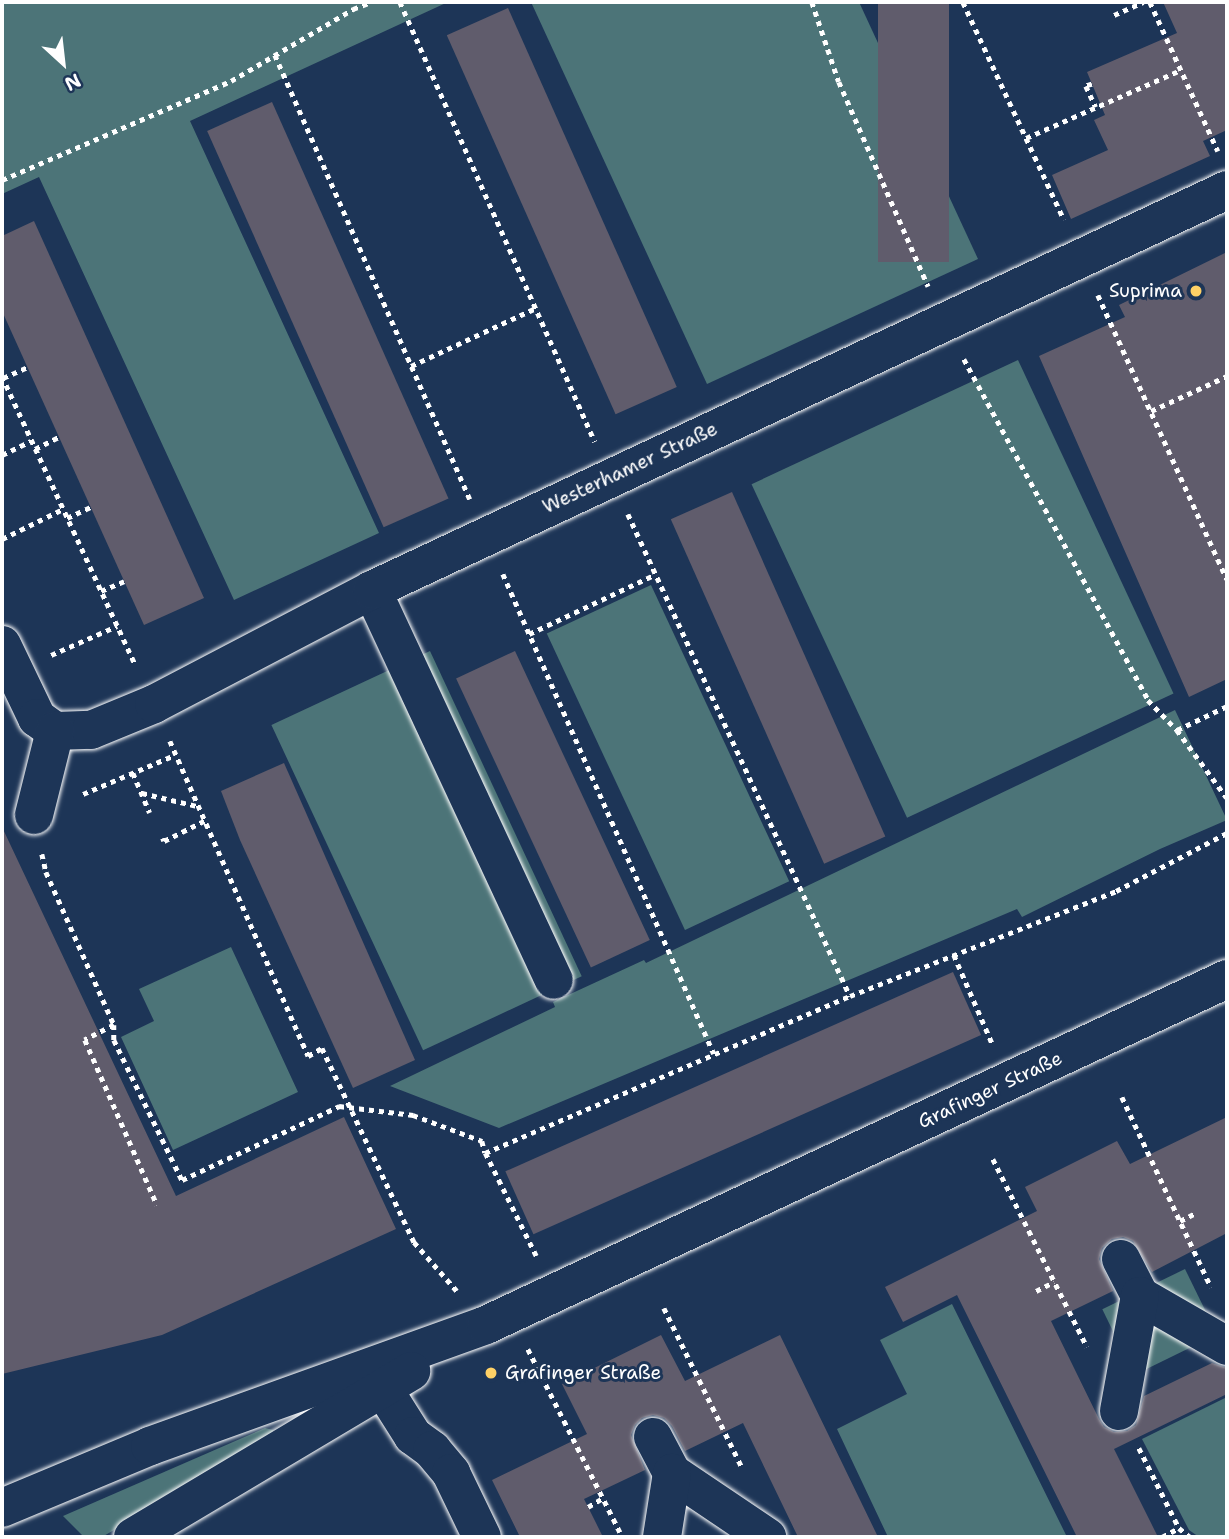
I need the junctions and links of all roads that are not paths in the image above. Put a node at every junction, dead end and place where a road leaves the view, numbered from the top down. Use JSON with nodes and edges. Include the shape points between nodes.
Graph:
{"nodes":[{"id":1,"x":1224,"y":175,"type":"edge"},
{"id":2,"x":372,"y":590,"type":"junction"},
{"id":3,"x":8,"y":658,"type":"edge"},
{"id":4,"x":46,"y":725,"type":"junction"},
{"id":5,"x":34,"y":815,"type":"road end"},
{"id":6,"x":1227,"y":979,"type":"edge"},
{"id":7,"x":554,"y":980,"type":"dead end"},
{"id":8,"x":1121,"y":1259,"type":"dead end"},
{"id":9,"x":1140,"y":1296,"type":"junction"},
{"id":10,"x":498,"y":1320,"type":"junction"},
{"id":11,"x":1227,"y":1346,"type":"edge"},
{"id":12,"x":382,"y":1387,"type":"junction"},
{"id":13,"x":1119,"y":1410,"type":"road end"},
{"id":14,"x":653,"y":1437,"type":"dead end"},
{"id":15,"x":672,"y":1473,"type":"junction"},
{"id":16,"x":2,"y":1508,"type":"edge"},
{"id":17,"x":133,"y":1537,"type":"edge"},
{"id":18,"x":482,"y":1537,"type":"edge"},
{"id":19,"x":662,"y":1537,"type":"edge"},
{"id":20,"x":767,"y":1537,"type":"edge"}],
"edges":[{"from":1,"to":2,"type":"street","name":"Westerhamer Straße","via":[[1081,257]]},
{"from":2,"to":4,"type":"street","name":"Westerhamer Straße","via":[[154,704],[91,730]]},
{"from":2,"to":7,"type":"street"},
{"from":3,"to":4,"type":"street"},
{"from":4,"to":5,"type":"street"},
{"from":6,"to":10,"type":"street","name":"Grafinger Straße"},
{"from":8,"to":9,"type":"street"},
{"from":9,"to":11,"type":"street"},
{"from":9,"to":13,"type":"street"},
{"from":10,"to":12,"type":"street","name":"Grafinger Straße"},
{"from":10,"to":16,"type":"street","name":"Grafinger Straße","via":[[150,1446]]},
{"from":12,"to":17,"type":"street","name":"Grafinger Straße"},
{"from":12,"to":18,"type":"street","via":[[413,1436],[451,1473]]},
{"from":14,"to":15,"type":"street"},
{"from":15,"to":19,"type":"street"},
{"from":15,"to":20,"type":"street"}]}
